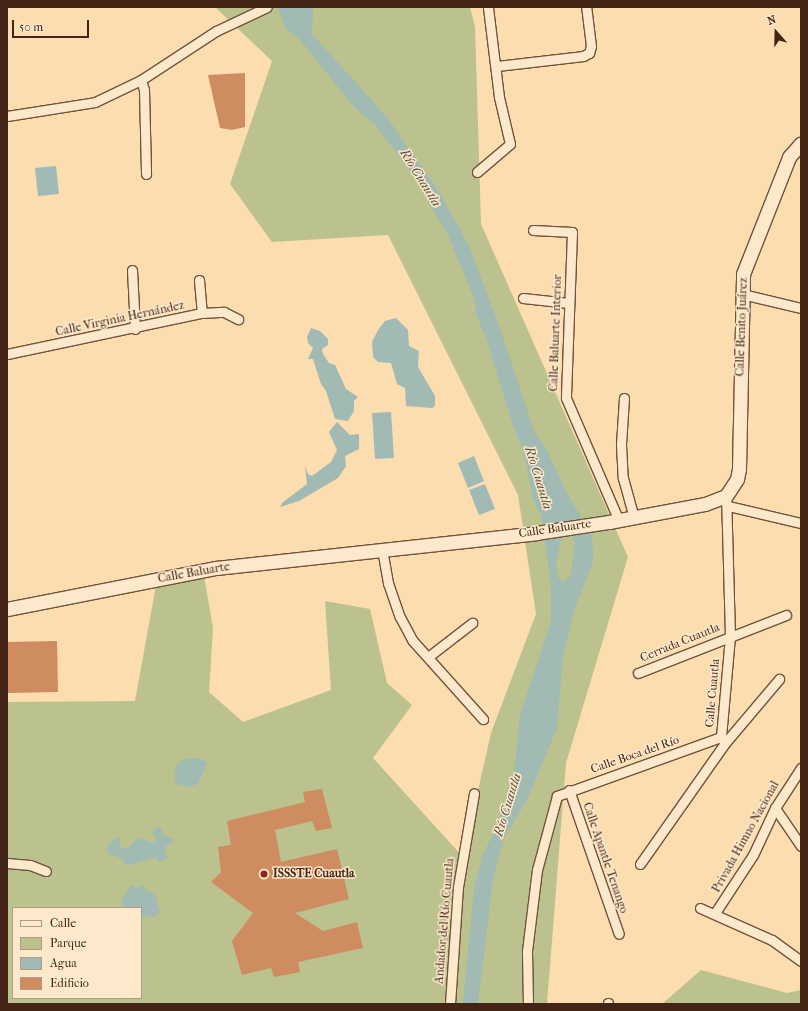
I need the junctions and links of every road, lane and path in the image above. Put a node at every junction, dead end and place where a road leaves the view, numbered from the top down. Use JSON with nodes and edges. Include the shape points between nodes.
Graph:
{"nodes":[{"id":1,"x":267,"y":7,"type":"edge"},
{"id":2,"x":488,"y":7,"type":"edge"},
{"id":3,"x":586,"y":7,"type":"edge"},
{"id":4,"x":497,"y":66,"type":"junction"},
{"id":5,"x":141,"y":80,"type":"junction"},
{"id":6,"x":7,"y":116,"type":"edge"},
{"id":7,"x":801,"y":143,"type":"edge"},
{"id":8,"x":477,"y":172,"type":"dead end"},
{"id":9,"x":146,"y":174,"type":"dead end"},
{"id":10,"x":533,"y":230,"type":"dead end"},
{"id":11,"x":132,"y":270,"type":"dead end"},
{"id":12,"x":199,"y":280,"type":"dead end"},
{"id":13,"x":742,"y":294,"type":"junction"},
{"id":14,"x":523,"y":298,"type":"dead end"},
{"id":15,"x":569,"y":303,"type":"junction"},
{"id":16,"x":801,"y":308,"type":"edge"},
{"id":17,"x":202,"y":313,"type":"junction"},
{"id":18,"x":238,"y":319,"type":"dead end"},
{"id":19,"x":135,"y":329,"type":"junction"},
{"id":20,"x":7,"y":354,"type":"edge"},
{"id":21,"x":624,"y":398,"type":"dead end"},
{"id":22,"x":727,"y":501,"type":"junction"},
{"id":23,"x":634,"y":518,"type":"junction"},
{"id":24,"x":618,"y":521,"type":"junction"},
{"id":25,"x":801,"y":523,"type":"edge"},
{"id":26,"x":382,"y":550,"type":"junction"},
{"id":27,"x":7,"y":609,"type":"edge"},
{"id":28,"x":786,"y":615,"type":"dead end"},
{"id":29,"x":472,"y":623,"type":"dead end"},
{"id":30,"x":730,"y":636,"type":"junction"},
{"id":31,"x":428,"y":657,"type":"junction"},
{"id":32,"x":638,"y":673,"type":"dead end"},
{"id":33,"x":779,"y":679,"type":"dead end"},
{"id":34,"x":483,"y":719,"type":"dead end"},
{"id":35,"x":723,"y":740,"type":"junction"},
{"id":36,"x":800,"y":772,"type":"edge"},
{"id":37,"x":569,"y":790,"type":"junction"},
{"id":38,"x":474,"y":793,"type":"dead end"},
{"id":39,"x":775,"y":808,"type":"junction"},
{"id":40,"x":801,"y":846,"type":"edge"},
{"id":41,"x":7,"y":863,"type":"edge"},
{"id":42,"x":640,"y":864,"type":"dead end"},
{"id":43,"x":46,"y":871,"type":"dead end"},
{"id":44,"x":700,"y":908,"type":"dead end"},
{"id":45,"x":715,"y":913,"type":"junction"},
{"id":46,"x":619,"y":934,"type":"dead end"},
{"id":47,"x":801,"y":960,"type":"edge"},
{"id":48,"x":450,"y":1004,"type":"edge"},
{"id":49,"x":528,"y":1004,"type":"edge"}],
"edges":[{"from":1,"to":5,"type":"street","via":[[216,32]]},
{"from":2,"to":4,"type":"street"},
{"from":3,"to":4,"type":"street","via":[[591,46],[589,53],[583,56]]},
{"from":4,"to":8,"type":"street","via":[[499,97],[510,144]]},
{"from":5,"to":6,"type":"street","via":[[95,102]]},
{"from":5,"to":9,"type":"street","via":[[144,90]]},
{"from":7,"to":13,"type":"street","name":"Calle Benito Juárez","via":[[789,157],[743,274]]},
{"from":10,"to":15,"type":"street","name":"Calle Baluarte Interior","via":[[572,232]]},
{"from":11,"to":19,"type":"street"},
{"from":12,"to":17,"type":"street"},
{"from":13,"to":16,"type":"street"},
{"from":13,"to":22,"type":"street","name":"Calle Benito Juárez","via":[[739,469]]},
{"from":14,"to":15,"type":"street"},
{"from":15,"to":24,"type":"street","name":"Calle Baluarte Interior","via":[[566,398]]},
{"from":17,"to":18,"type":"street","name":"Calle Virginia Hernández","via":[[224,312]]},
{"from":17,"to":19,"type":"street","name":"Calle Virginia Hernández"},
{"from":19,"to":20,"type":"street","name":"Calle Virginia Hernández"},
{"from":21,"to":23,"type":"street","via":[[621,445],[623,478]]},
{"from":22,"to":23,"type":"street","name":"Calle Baluarte"},
{"from":22,"to":25,"type":"street"},
{"from":22,"to":30,"type":"street","name":"Calle Cuautla"},
{"from":23,"to":24,"type":"street","name":"Calle Baluarte"},
{"from":24,"to":26,"type":"street","name":"Calle Baluarte"},
{"from":26,"to":27,"type":"street","name":"Calle Baluarte","via":[[216,568]]},
{"from":26,"to":31,"type":"street","via":[[388,583],[400,617],[413,641]]},
{"from":28,"to":30,"type":"street","name":"Cerrada Cuautla"},
{"from":29,"to":31,"type":"street"},
{"from":30,"to":32,"type":"street","name":"Cerrada Cuautla"},
{"from":30,"to":35,"type":"street","name":"Calle Cuautla"},
{"from":31,"to":34,"type":"street"},
{"from":33,"to":35,"type":"street"},
{"from":35,"to":37,"type":"street","name":"Calle Boca del Río"},
{"from":35,"to":42,"type":"street","name":"Calle Cuautla"},
{"from":36,"to":39,"type":"street","name":"Privada Himno Nacional"},
{"from":37,"to":46,"type":"street","name":"Calle Apantle Tenango"},
{"from":37,"to":49,"type":"street","name":"Calle Boca del Río","via":[[557,796],[537,870],[527,951]]},
{"from":38,"to":48,"type":"street","name":"Andador del Río Cuautla","via":[[458,887]]},
{"from":39,"to":40,"type":"street"},
{"from":39,"to":45,"type":"street","name":"Privada Himno Nacional","via":[[753,854]]},
{"from":41,"to":43,"type":"street","via":[[30,865]]},
{"from":44,"to":45,"type":"street"},
{"from":45,"to":47,"type":"street","via":[[772,940]]}]}
